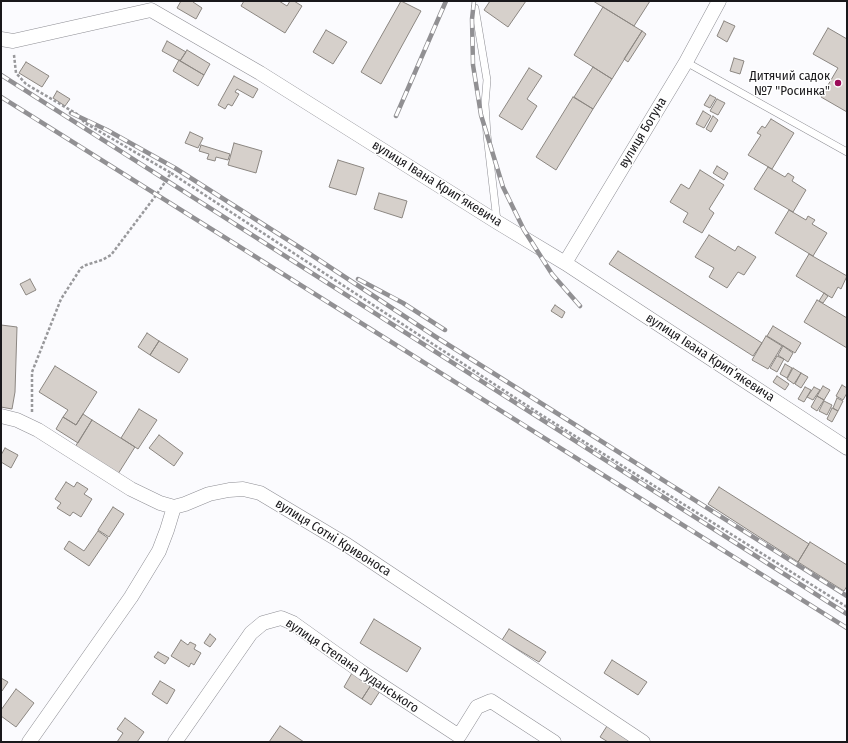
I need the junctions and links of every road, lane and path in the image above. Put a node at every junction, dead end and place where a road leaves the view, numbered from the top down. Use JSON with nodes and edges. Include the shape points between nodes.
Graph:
{"nodes":[{"id":1,"x":719,"y":1,"type":"edge"},
{"id":2,"x":154,"y":5,"type":"edge"},
{"id":3,"x":475,"y":8,"type":"dead end"},
{"id":4,"x":7,"y":40,"type":"edge"},
{"id":5,"x":686,"y":62,"type":"junction"},
{"id":6,"x":847,"y":152,"type":"edge"},
{"id":7,"x":171,"y":173,"type":"junction"},
{"id":8,"x":497,"y":222,"type":"junction"},
{"id":9,"x":565,"y":263,"type":"junction"},
{"id":10,"x":1,"y":416,"type":"edge"},
{"id":11,"x":38,"y":430,"type":"junction"},
{"id":12,"x":846,"y":446,"type":"edge"},
{"id":13,"x":174,"y":506,"type":"junction"},
{"id":14,"x":847,"y":607,"type":"edge"},
{"id":15,"x":29,"y":742,"type":"edge"},
{"id":16,"x":175,"y":742,"type":"edge"},
{"id":17,"x":554,"y":742,"type":"edge"},
{"id":18,"x":643,"y":742,"type":"edge"}],
"edges":[{"from":1,"to":5,"type":"street","name":"вулиця Богуна"},
{"from":2,"to":4,"type":"street","name":"вулиця Івана Крипʼякевича"},
{"from":2,"to":8,"type":"street","name":"вулиця Івана Крипʼякевича"},
{"from":3,"to":8,"type":"lane","via":[[487,80],[485,104]]},
{"from":4,"to":7,"type":"path","via":[[16,73],[26,84],[77,114],[85,123]]},
{"from":5,"to":6,"type":"lane"},
{"from":5,"to":9,"type":"street","name":"вулиця Богуна"},
{"from":7,"to":11,"type":"path","via":[[111,255],[81,268],[61,299],[32,372],[32,412]]},
{"from":7,"to":14,"type":"path","via":[[540,414]]},
{"from":8,"to":9,"type":"street","name":"вулиця Івана Крипʼякевича"},
{"from":9,"to":12,"type":"street","name":"вулиця Івана Крипʼякевича"},
{"from":10,"to":11,"type":"street"},
{"from":11,"to":13,"type":"street","via":[[131,489],[152,500]]},
{"from":13,"to":15,"type":"street","via":[[159,551],[131,597]]},
{"from":13,"to":18,"type":"street","name":"вулиця Сотні Кривоноса","via":[[220,491],[243,489],[260,493],[347,545]]},
{"from":16,"to":17,"type":"street","name":"вулиця Степана Руданського","via":[[251,633],[263,623],[281,618],[293,623],[459,736],[477,707],[491,701]]}]}
